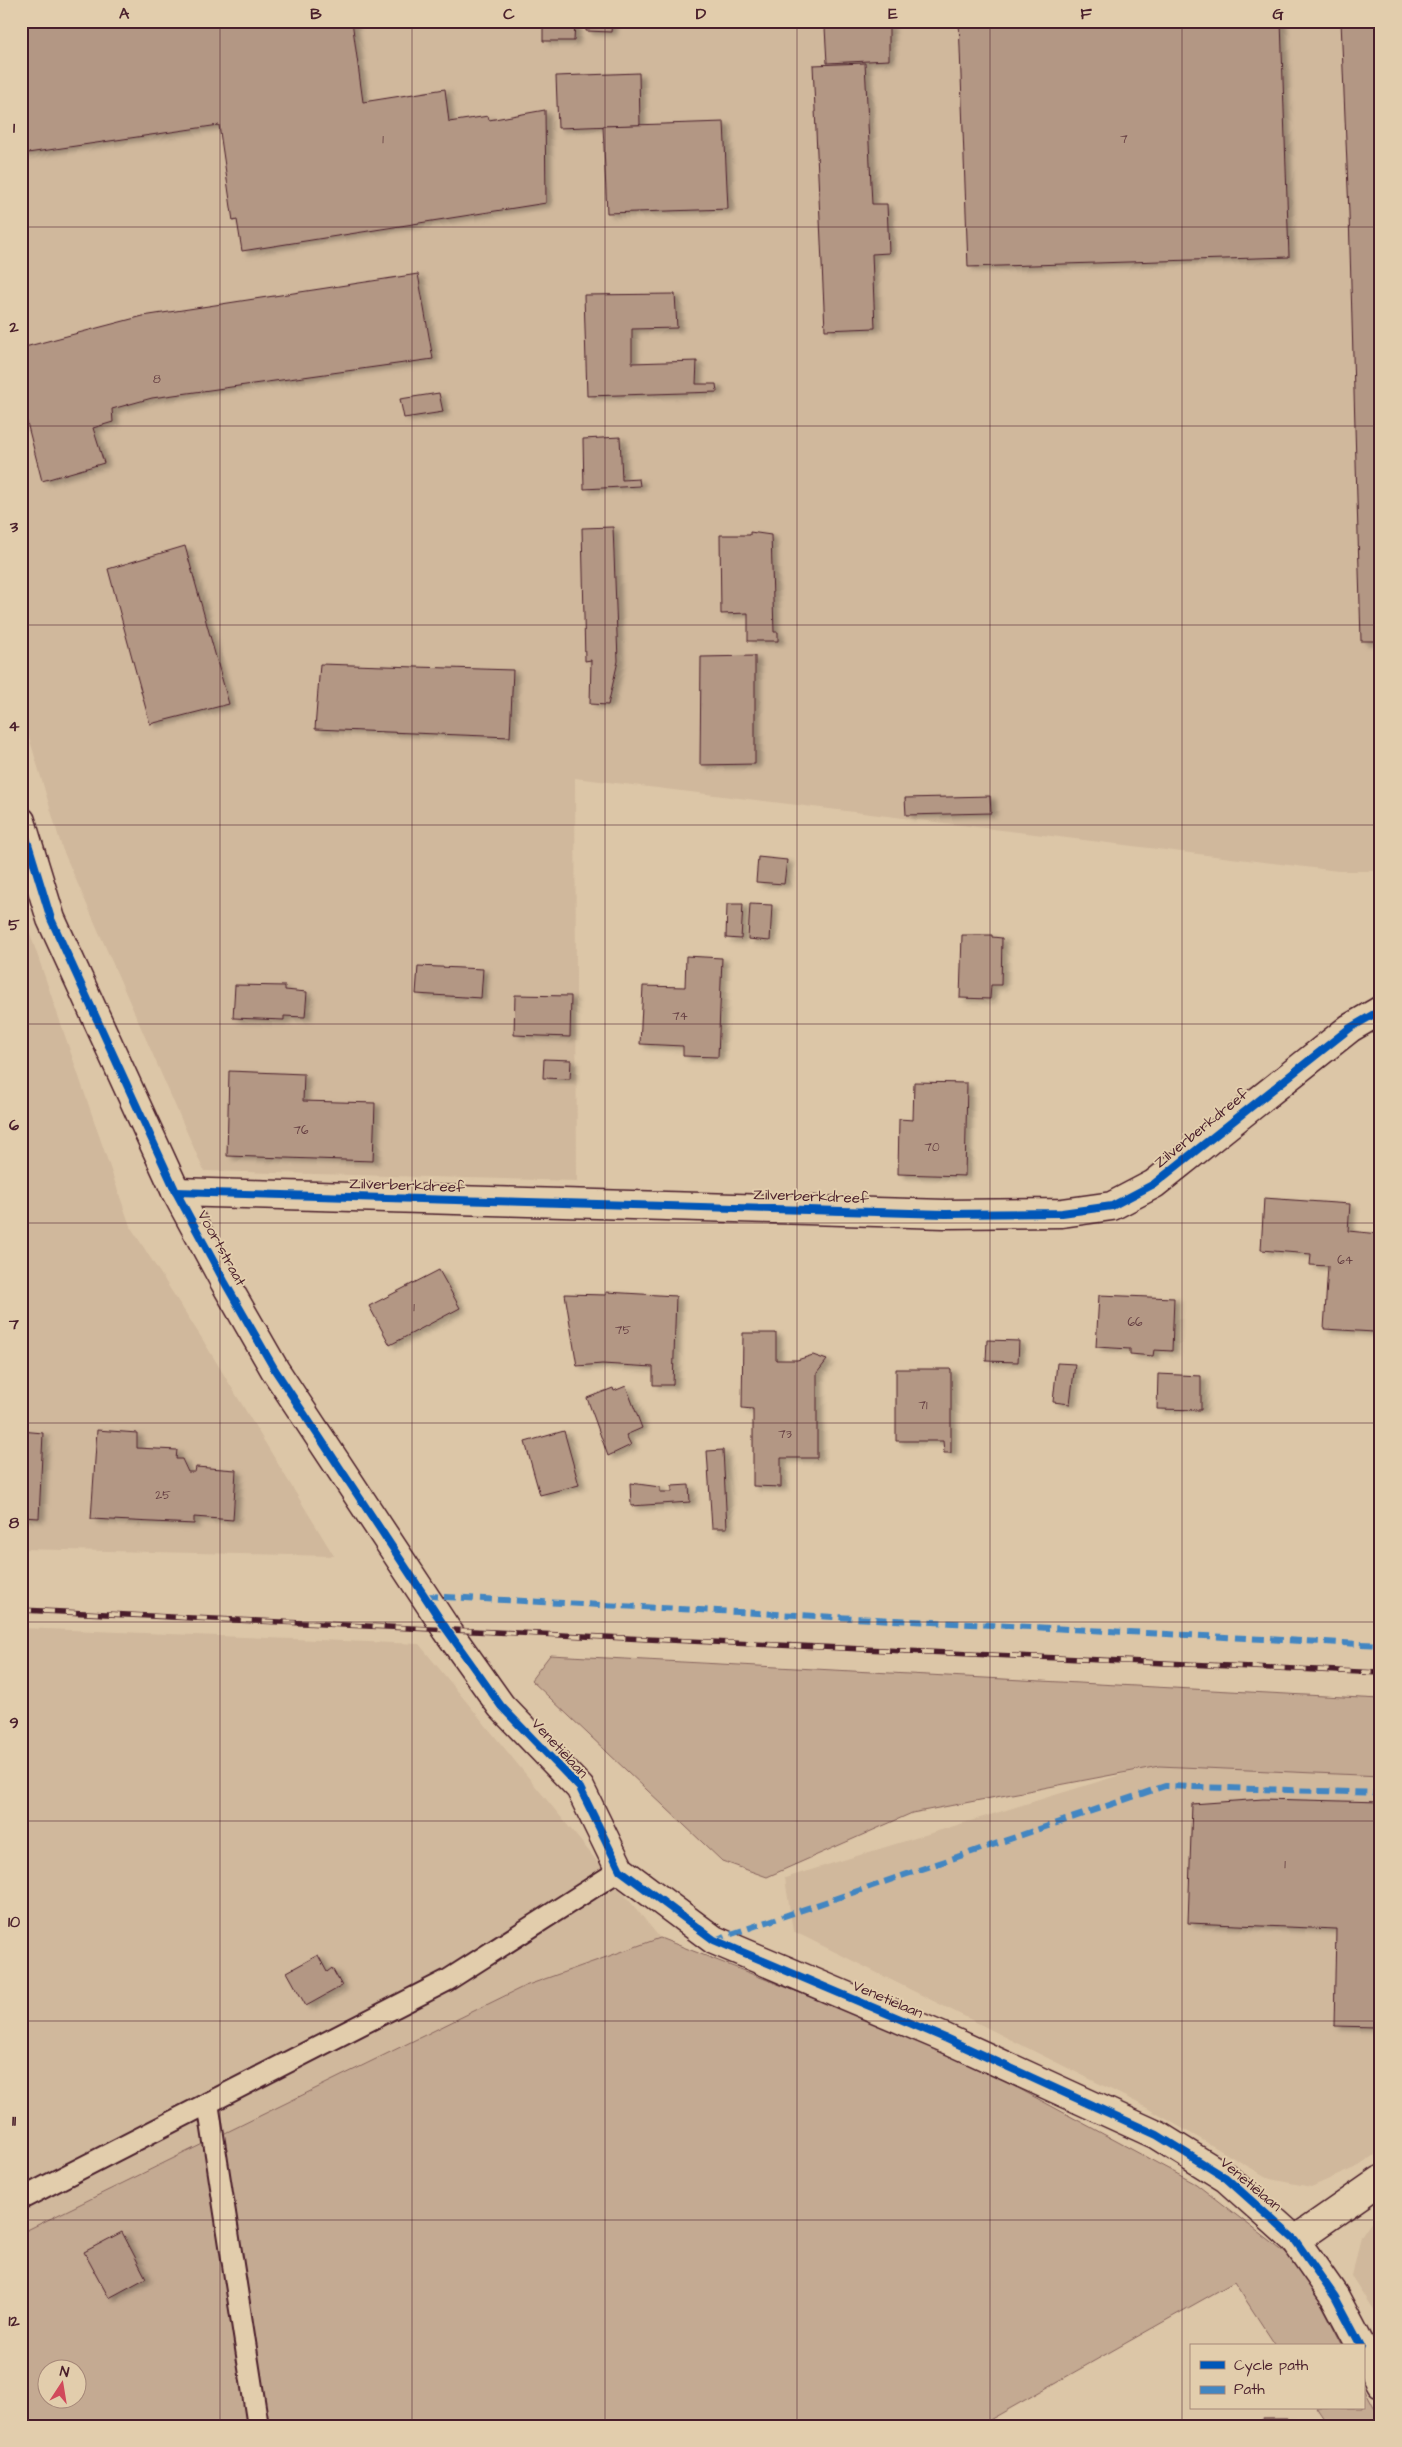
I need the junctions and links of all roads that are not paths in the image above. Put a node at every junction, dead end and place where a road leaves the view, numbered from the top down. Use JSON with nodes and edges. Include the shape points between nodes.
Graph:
{"nodes":[{"id":1,"x":21,"y":821,"type":"edge"},
{"id":2,"x":1381,"y":1010,"type":"edge"},
{"id":3,"x":176,"y":1192,"type":"junction"},
{"id":4,"x":447,"y":1630,"type":"joint"},
{"id":5,"x":620,"y":1870,"type":"junction"},
{"id":6,"x":208,"y":2103,"type":"junction"},
{"id":7,"x":1381,"y":2180,"type":"edge"},
{"id":8,"x":21,"y":2199,"type":"edge"},
{"id":9,"x":1295,"y":2240,"type":"junction"},
{"id":10,"x":1360,"y":2344,"type":"edge"},
{"id":11,"x":1364,"y":2352,"type":"edge"},
{"id":12,"x":1381,"y":2383,"type":"edge"},
{"id":13,"x":258,"y":2426,"type":"edge"}],
"edges":[{"from":1,"to":3,"type":"street","name":"Voortstraat","via":[[51,919]]},
{"from":2,"to":3,"type":"street","name":"Zilverberkdreef","via":[[1350,1028],[1154,1184],[1112,1206],[1070,1212],[945,1214]]},
{"from":3,"to":4,"type":"street","name":"Voortstraat","via":[[276,1370]]},
{"from":4,"to":5,"type":"street","name":"Venetiëlaan","via":[[501,1706],[580,1788]]},
{"from":5,"to":6,"type":"lane","via":[[448,1980]]},
{"from":5,"to":9,"type":"street","name":"Venetiëlaan","via":[[714,1940],[945,2038],[1156,2135],[1226,2178]]},
{"from":6,"to":8,"type":"lane"},
{"from":6,"to":13,"type":"lane"},
{"from":7,"to":9,"type":"street"},
{"from":9,"to":10,"type":"street","name":"Venetiëlaan","via":[[1335,2297]]},
{"from":11,"to":12,"type":"street"}]}
